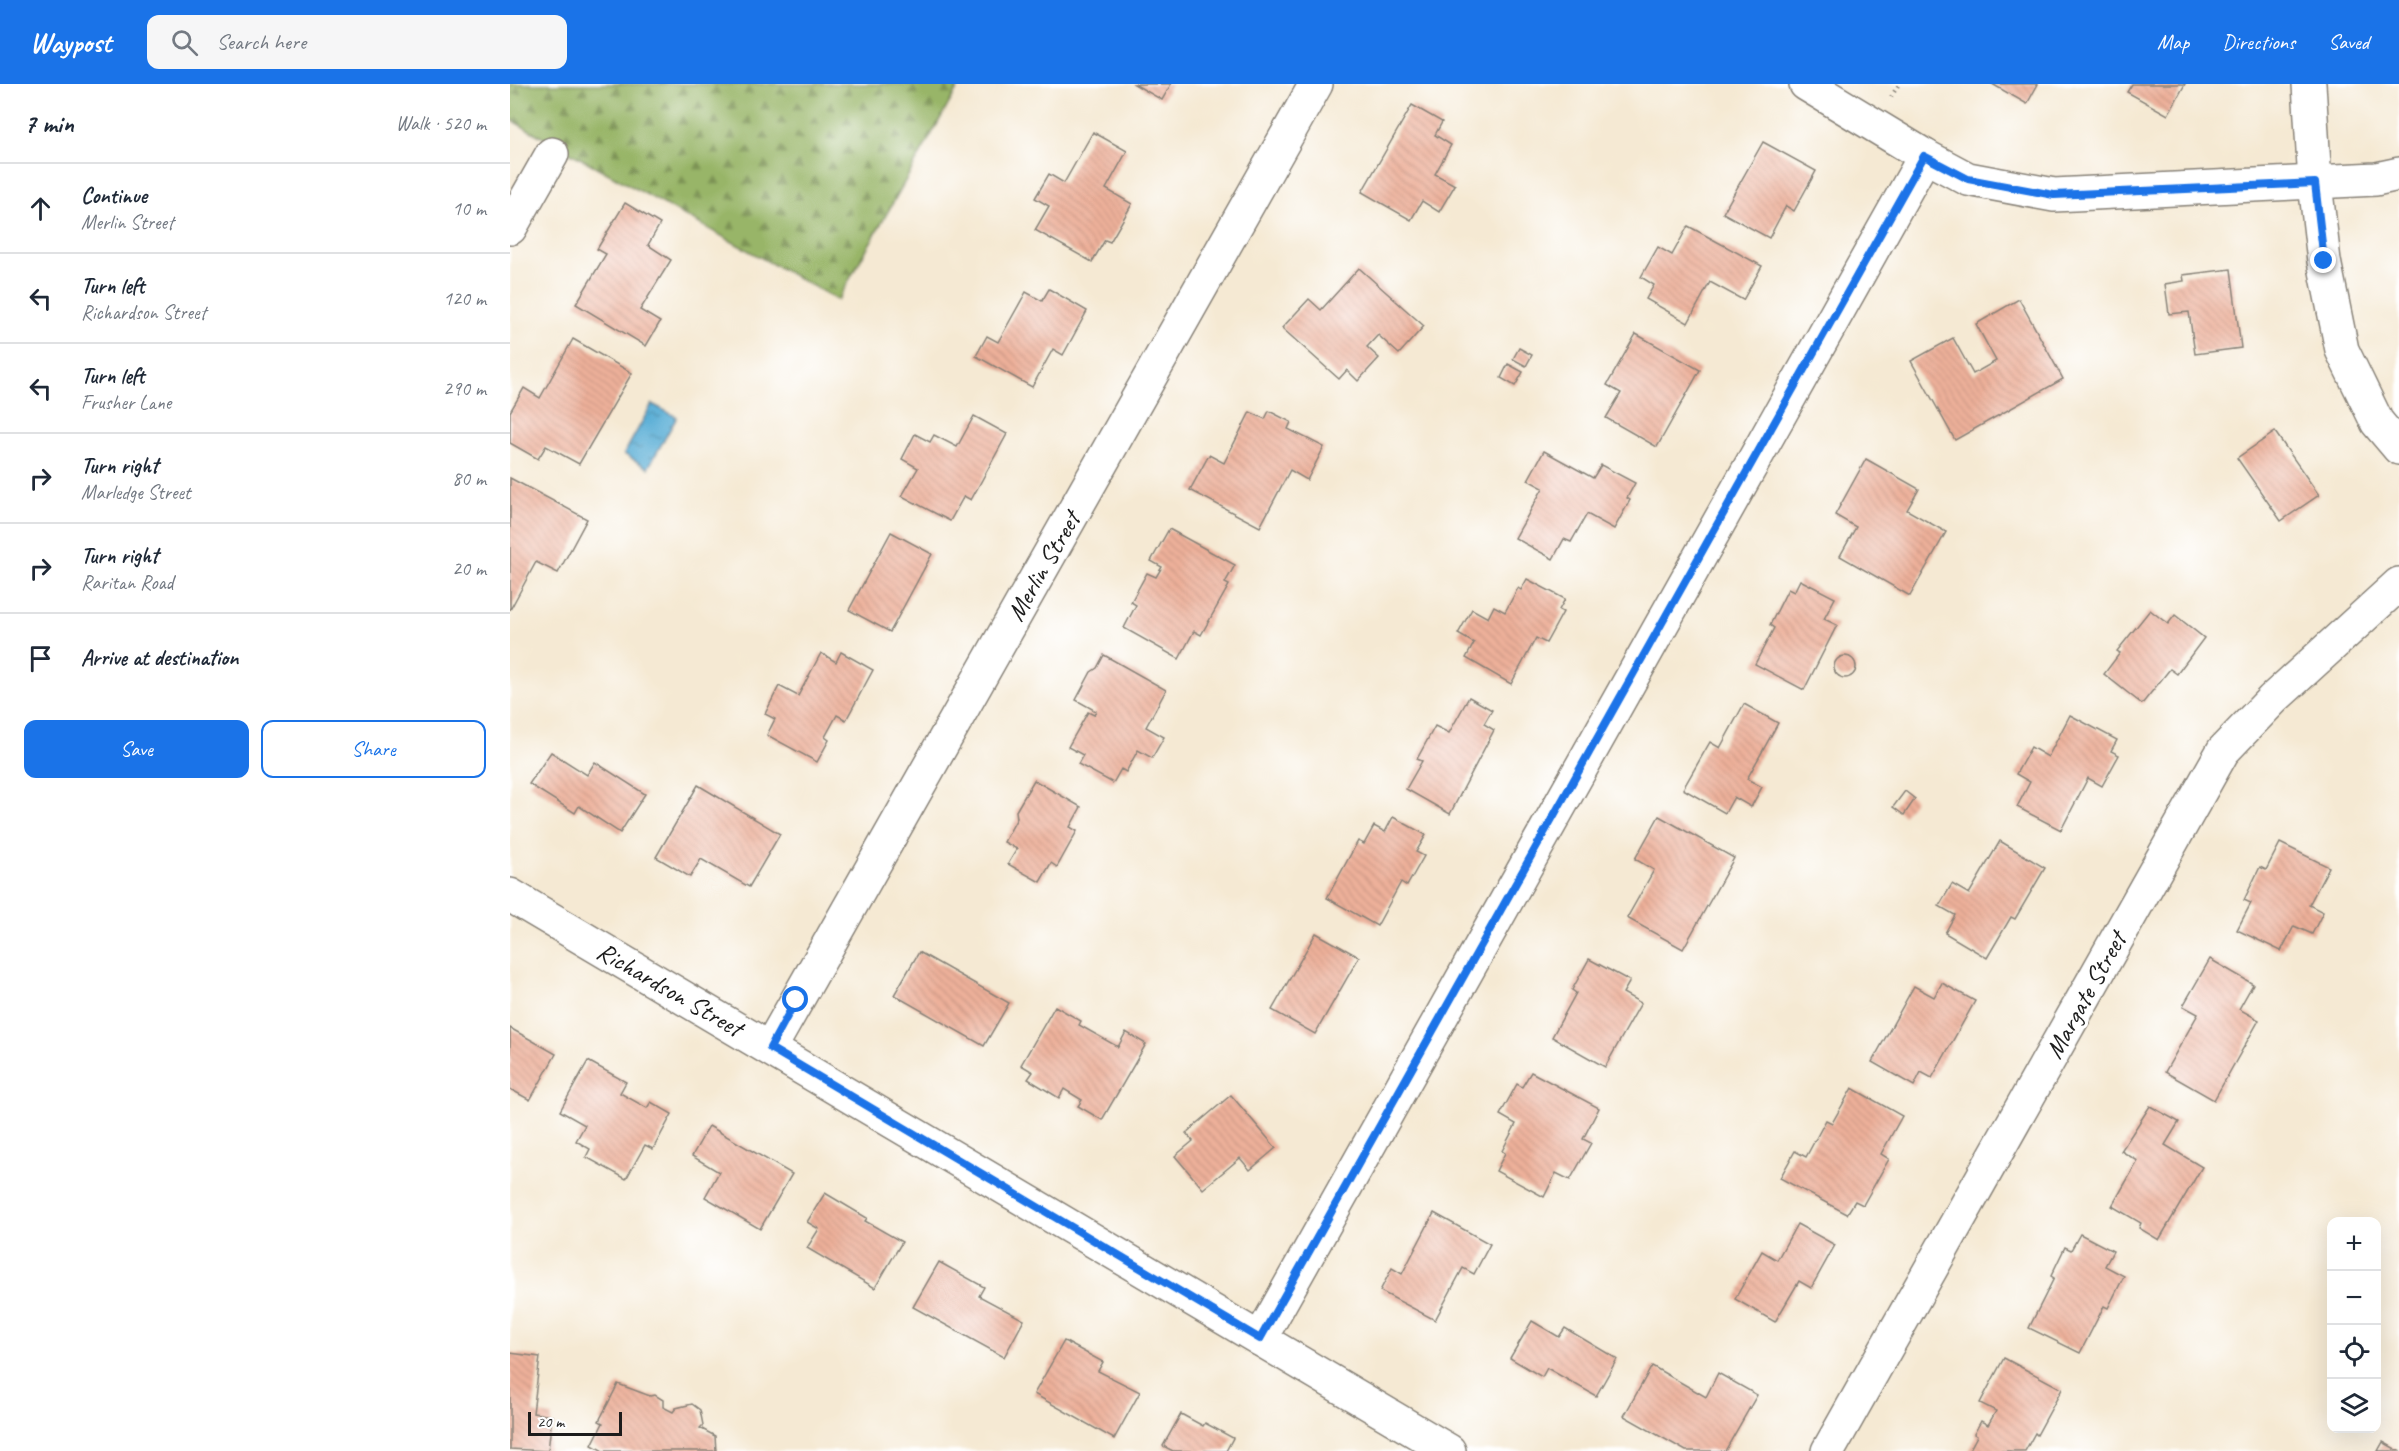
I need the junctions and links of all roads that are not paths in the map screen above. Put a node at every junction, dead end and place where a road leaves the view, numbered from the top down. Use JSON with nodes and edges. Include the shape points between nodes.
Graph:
{"nodes":[{"id":1,"x":1316,"y":84,"type":"edge"},
{"id":2,"x":1806,"y":84,"type":"edge"},
{"id":3,"x":2309,"y":84,"type":"edge"},
{"id":4,"x":552,"y":154,"type":"dead end"},
{"id":5,"x":1924,"y":156,"type":"junction"},
{"id":6,"x":2399,"y":174,"type":"edge"},
{"id":7,"x":2315,"y":183,"type":"junction"},
{"id":8,"x":510,"y":228,"type":"edge"},
{"id":9,"x":2399,"y":448,"type":"edge"},
{"id":10,"x":2399,"y":584,"type":"edge"},
{"id":11,"x":510,"y":895,"type":"edge"},
{"id":12,"x":770,"y":1048,"type":"junction"},
{"id":13,"x":1260,"y":1339,"type":"junction"},
{"id":14,"x":1449,"y":1451,"type":"edge"},
{"id":15,"x":1828,"y":1451,"type":"edge"}],
"edges":[{"from":1,"to":12,"type":"street","name":"Merlin Street"},
{"from":2,"to":5,"type":"street"},
{"from":3,"to":7,"type":"street"},
{"from":4,"to":8,"type":"street"},
{"from":5,"to":7,"type":"street","via":[[1968,179],[2054,195]]},
{"from":5,"to":13,"type":"street"},
{"from":6,"to":7,"type":"street"},
{"from":7,"to":9,"type":"street","via":[[2324,261],[2342,350],[2377,422]]},
{"from":10,"to":15,"type":"street","name":"Margate Street","via":[[2273,699],[2223,751]]},
{"from":11,"to":12,"type":"street","name":"Richardson Street"},
{"from":12,"to":13,"type":"street","name":"Richardson Street"},
{"from":13,"to":14,"type":"street","name":"Richardson Street"}]}
